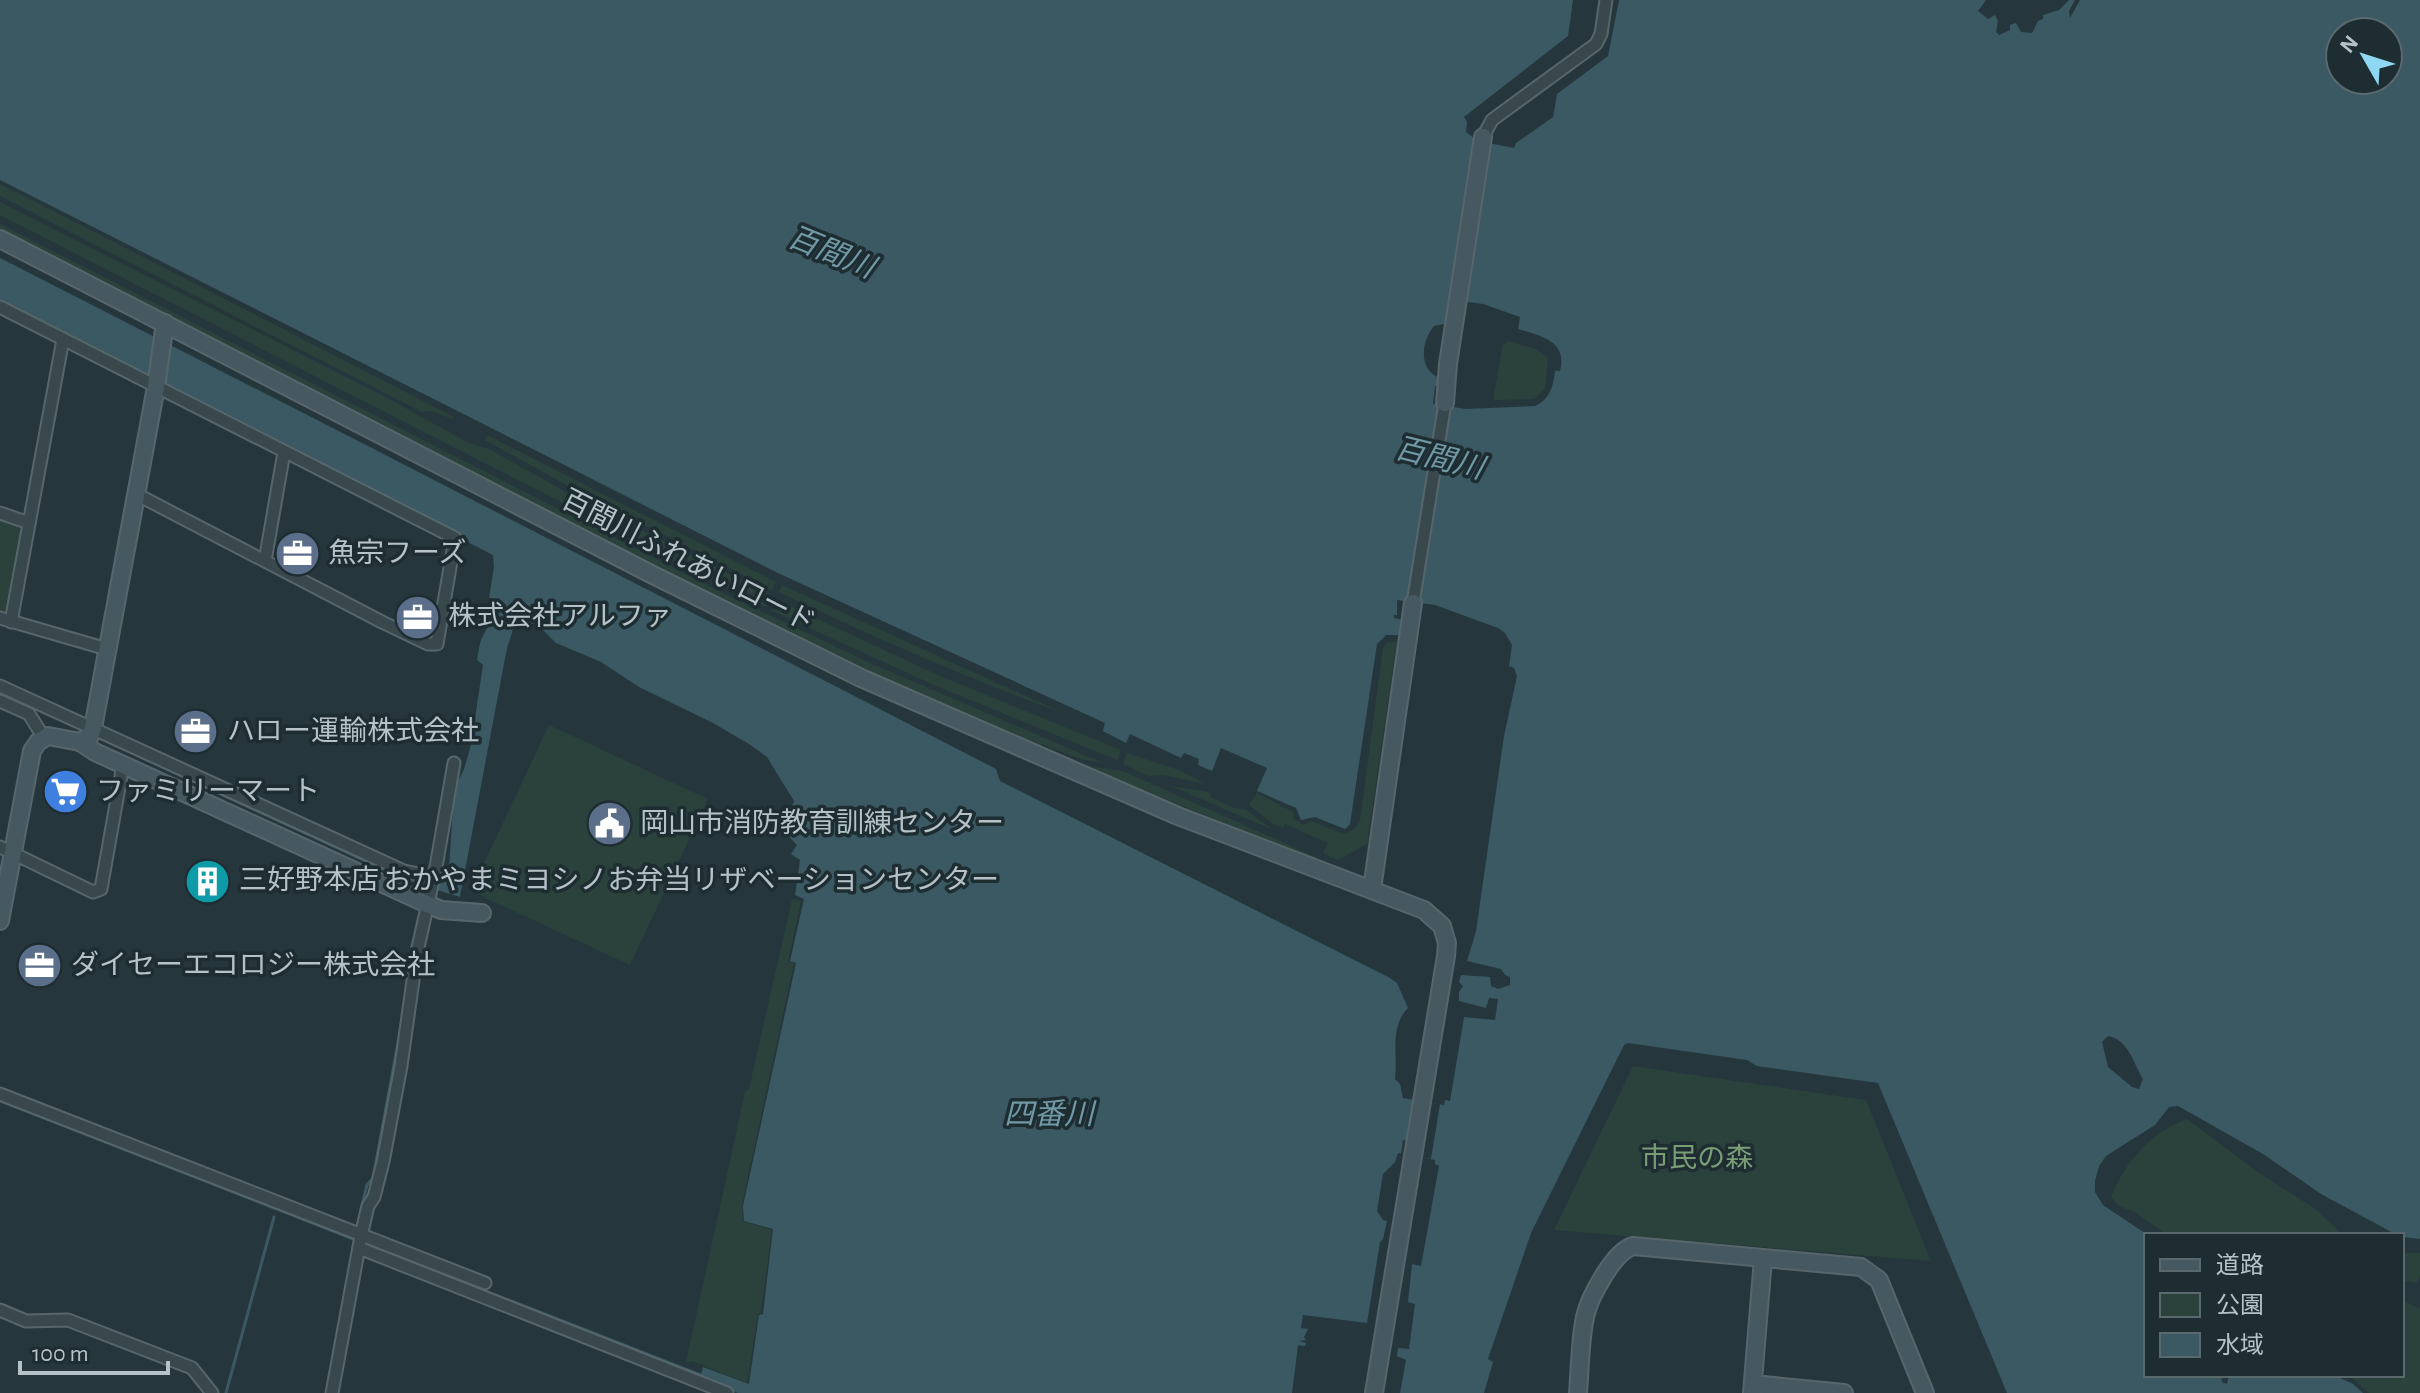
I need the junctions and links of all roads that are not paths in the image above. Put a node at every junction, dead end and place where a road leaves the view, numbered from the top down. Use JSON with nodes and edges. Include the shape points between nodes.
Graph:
{"nodes":[{"id":1,"x":1606,"y":0,"type":"edge"},
{"id":2,"x":1483,"y":137,"type":"joint"},
{"id":3,"x":0,"y":239,"type":"edge"},
{"id":4,"x":0,"y":307,"type":"edge"},
{"id":5,"x":164,"y":331,"type":"junction"},
{"id":6,"x":63,"y":339,"type":"junction"},
{"id":7,"x":157,"y":383,"type":"junction"},
{"id":8,"x":1445,"y":403,"type":"joint"},
{"id":9,"x":284,"y":452,"type":"junction"},
{"id":10,"x":136,"y":494,"type":"junction"},
{"id":11,"x":0,"y":513,"type":"edge"},
{"id":12,"x":29,"y":523,"type":"junction"},
{"id":13,"x":265,"y":561,"type":"junction"},
{"id":14,"x":1413,"y":603,"type":"joint"},
{"id":15,"x":6,"y":620,"type":"edge"},
{"id":16,"x":107,"y":649,"type":"junction"},
{"id":17,"x":0,"y":686,"type":"edge"},
{"id":18,"x":0,"y":701,"type":"edge"},
{"id":19,"x":89,"y":734,"type":"junction"},
{"id":20,"x":44,"y":738,"type":"junction"},
{"id":21,"x":454,"y":763,"type":"dead end"},
{"id":22,"x":123,"y":765,"type":"junction"},
{"id":23,"x":6,"y":850,"type":"edge"},
{"id":24,"x":430,"y":888,"type":"junction"},
{"id":25,"x":1372,"y":889,"type":"junction"},
{"id":26,"x":482,"y":913,"type":"dead end"},
{"id":27,"x":0,"y":921,"type":"edge"},
{"id":28,"x":0,"y":1094,"type":"edge"},
{"id":29,"x":360,"y":1242,"type":"junction"},
{"id":30,"x":1763,"y":1259,"type":"junction"},
{"id":31,"x":453,"y":1279,"type":"junction"},
{"id":32,"x":485,"y":1283,"type":"dead end"},
{"id":33,"x":0,"y":1310,"type":"edge"},
{"id":34,"x":1752,"y":1388,"type":"edge"},
{"id":35,"x":212,"y":1393,"type":"edge"},
{"id":36,"x":332,"y":1393,"type":"edge"},
{"id":37,"x":727,"y":1393,"type":"edge"},
{"id":38,"x":1374,"y":1393,"type":"edge"},
{"id":39,"x":1578,"y":1393,"type":"edge"},
{"id":40,"x":1844,"y":1393,"type":"edge"},
{"id":41,"x":1925,"y":1393,"type":"edge"}],
"edges":[{"from":1,"to":2,"type":"street","via":[[1596,44],[1492,120]]},
{"from":2,"to":8,"type":"street"},
{"from":3,"to":5,"type":"street","name":"百間川ふれあいロード"},
{"from":4,"to":6,"type":"street"},
{"from":5,"to":7,"type":"street"},
{"from":5,"to":25,"type":"street","name":"百間川ふれあいロード","via":[[861,678],[1178,816]]},
{"from":6,"to":7,"type":"street"},
{"from":6,"to":12,"type":"street"},
{"from":7,"to":9,"type":"street"},
{"from":7,"to":10,"type":"street"},
{"from":8,"to":14,"type":"street"},
{"from":9,"to":13,"type":"street"},
{"from":9,"to":13,"type":"street","via":[[455,538],[437,644]]},
{"from":10,"to":13,"type":"street"},
{"from":10,"to":16,"type":"street"},
{"from":11,"to":12,"type":"street"},
{"from":12,"to":15,"type":"street"},
{"from":14,"to":25,"type":"street"},
{"from":15,"to":16,"type":"street"},
{"from":16,"to":19,"type":"street"},
{"from":17,"to":19,"type":"street"},
{"from":18,"to":20,"type":"street","via":[[29,714]]},
{"from":19,"to":20,"type":"street","via":[[72,742],[59,736]]},
{"from":19,"to":22,"type":"street"},
{"from":19,"to":24,"type":"street","via":[[404,871]]},
{"from":20,"to":23,"type":"street","via":[[32,751]]},
{"from":21,"to":24,"type":"street"},
{"from":22,"to":23,"type":"street","via":[[101,889],[93,892]]},
{"from":22,"to":24,"type":"street"},
{"from":23,"to":27,"type":"street"},
{"from":24,"to":26,"type":"street","via":[[441,910]]},
{"from":24,"to":29,"type":"street","via":[[383,1162]]},
{"from":25,"to":38,"type":"street","name":"百間川ふれあいロード","via":[[1437,920],[1445,933],[1446,956]]},
{"from":28,"to":29,"type":"street"},
{"from":29,"to":31,"type":"street"},
{"from":29,"to":36,"type":"street"},
{"from":30,"to":34,"type":"street"},
{"from":30,"to":39,"type":"street","via":[[1624,1248],[1586,1312]]},
{"from":30,"to":41,"type":"street","via":[[1871,1272],[1879,1280]]},
{"from":31,"to":32,"type":"street"},
{"from":31,"to":37,"type":"street"},
{"from":33,"to":35,"type":"street","via":[[26,1321],[68,1320],[192,1368]]},
{"from":34,"to":40,"type":"street"}]}
